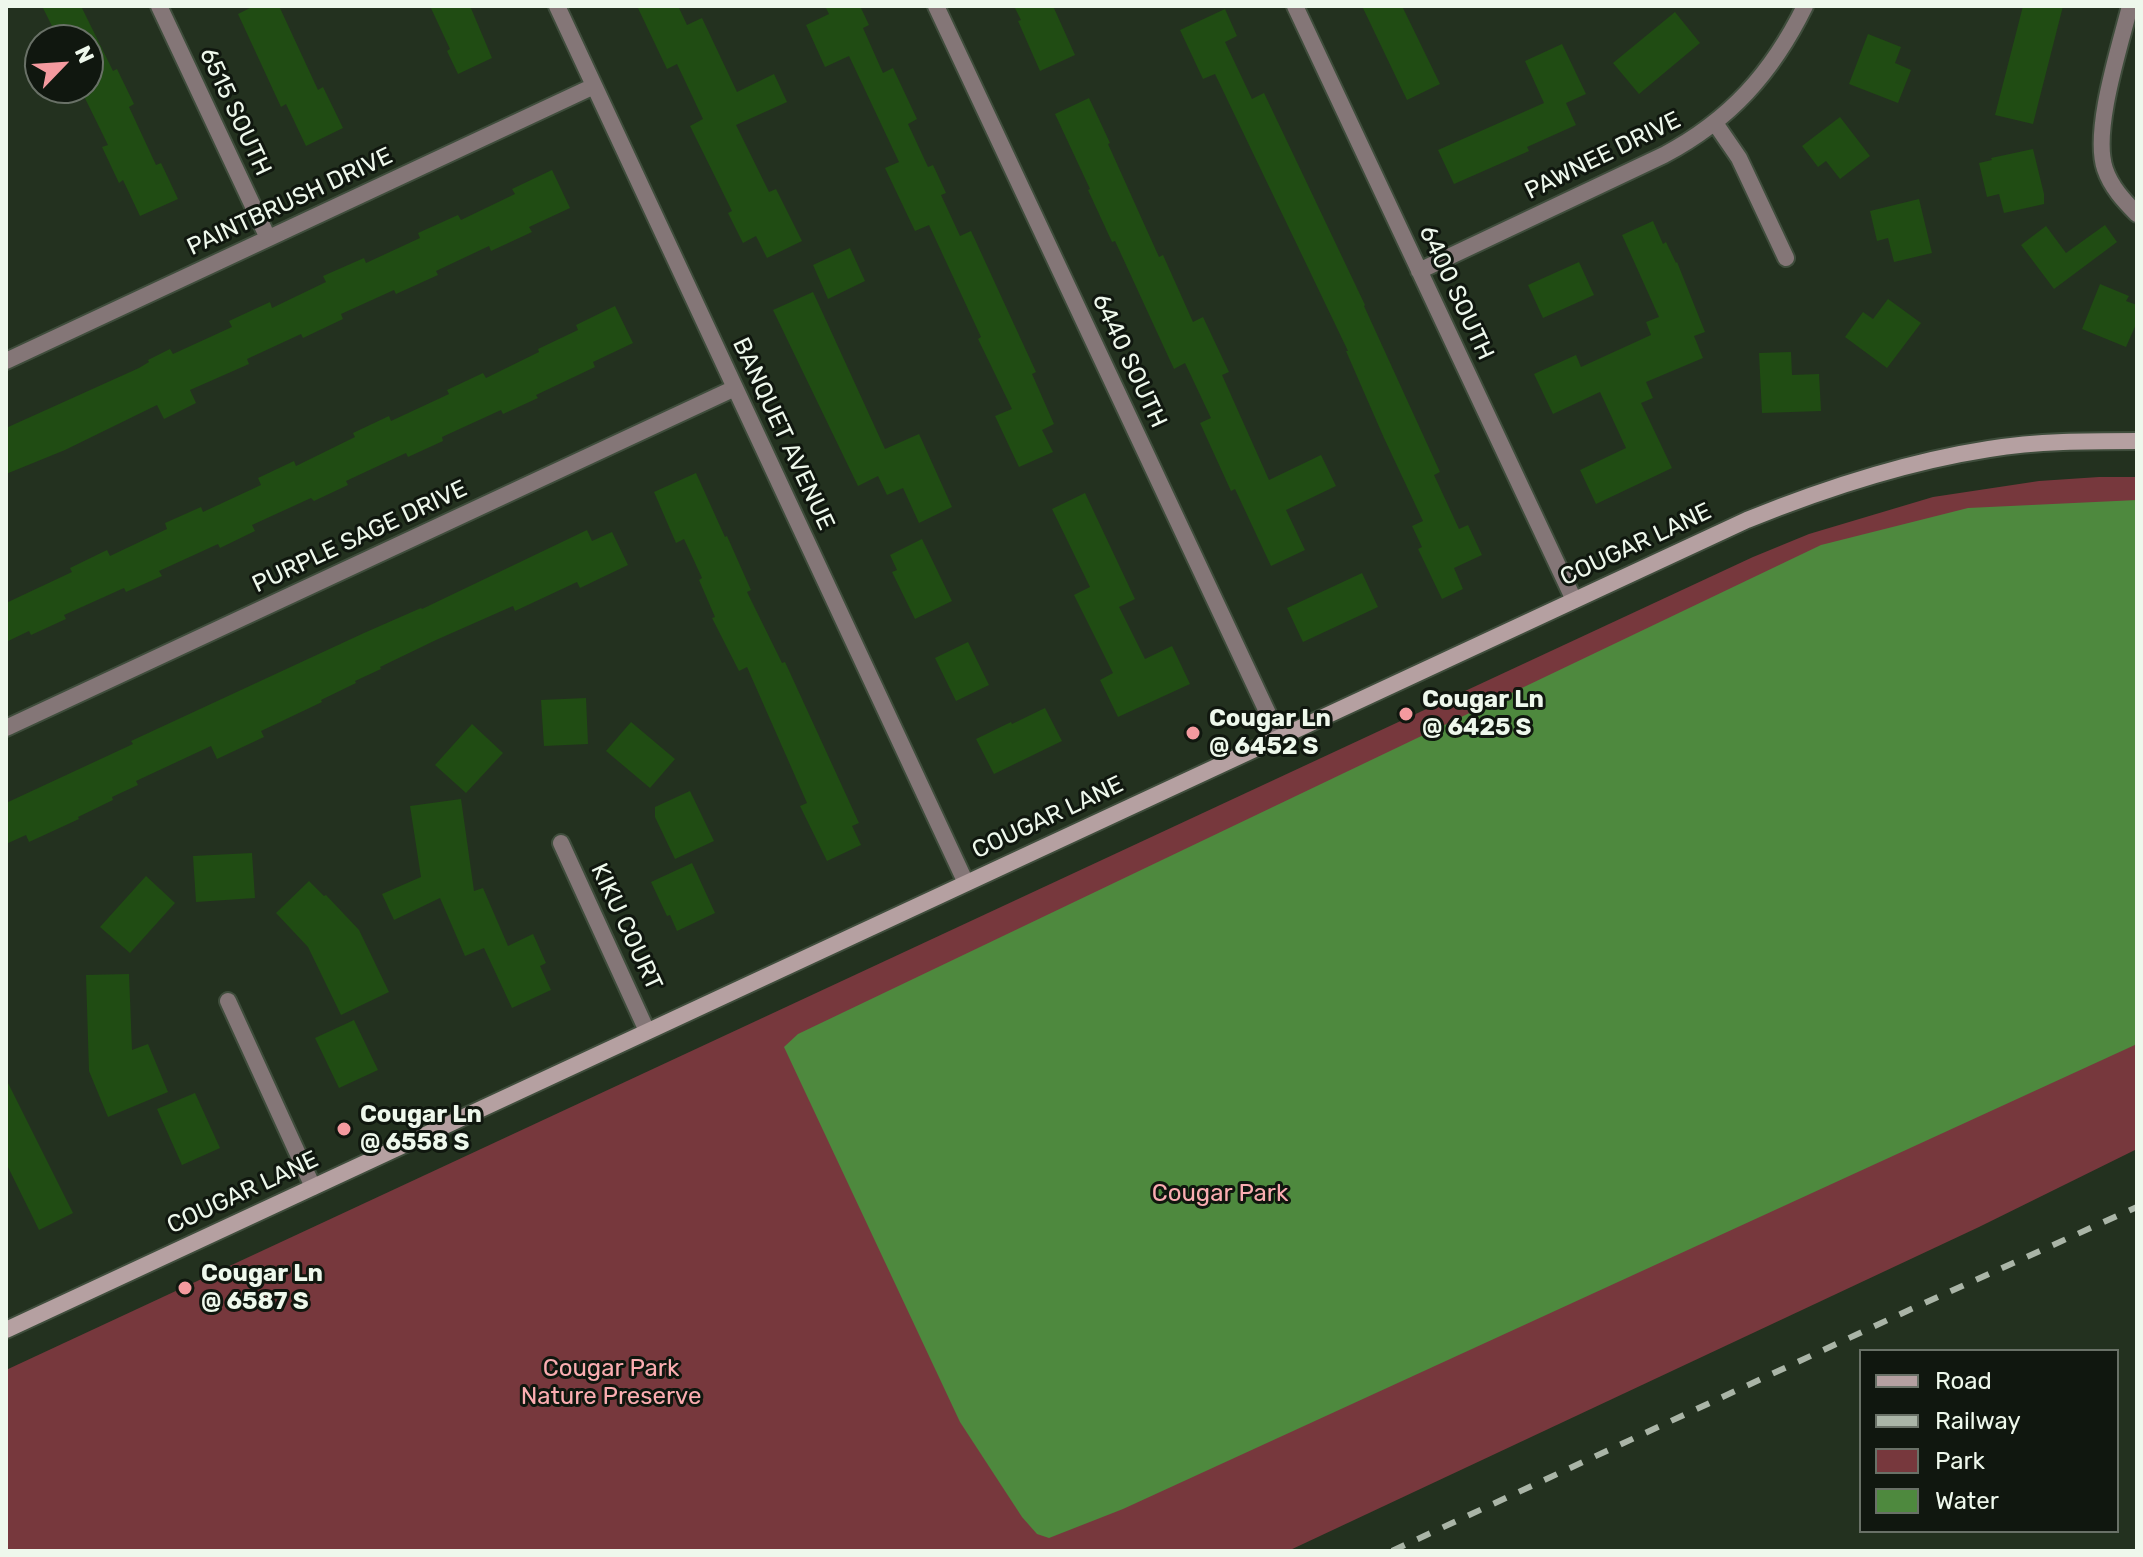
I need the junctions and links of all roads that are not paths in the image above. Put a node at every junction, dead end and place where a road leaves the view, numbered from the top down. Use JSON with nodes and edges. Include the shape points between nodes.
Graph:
{"nodes":[{"id":1,"x":159,"y":6,"type":"edge"},
{"id":2,"x":557,"y":6,"type":"edge"},
{"id":3,"x":936,"y":6,"type":"edge"},
{"id":4,"x":1295,"y":6,"type":"edge"},
{"id":5,"x":1805,"y":6,"type":"edge"},
{"id":6,"x":2130,"y":6,"type":"edge"},
{"id":7,"x":594,"y":86,"type":"junction"},
{"id":8,"x":1715,"y":123,"type":"junction"},
{"id":9,"x":2137,"y":214,"type":"edge"},
{"id":10,"x":268,"y":238,"type":"junction"},
{"id":11,"x":1786,"y":258,"type":"dead end"},
{"id":12,"x":1419,"y":271,"type":"junction"},
{"id":13,"x":6,"y":361,"type":"edge"},
{"id":14,"x":735,"y":388,"type":"junction"},
{"id":15,"x":2137,"y":441,"type":"edge"},
{"id":16,"x":1574,"y":600,"type":"junction"},
{"id":17,"x":6,"y":728,"type":"edge"},
{"id":18,"x":1279,"y":737,"type":"junction"},
{"id":19,"x":561,"y":843,"type":"dead end"},
{"id":20,"x":966,"y":883,"type":"junction"},
{"id":21,"x":228,"y":1001,"type":"dead end"},
{"id":22,"x":647,"y":1031,"type":"junction"},
{"id":23,"x":313,"y":1187,"type":"junction"},
{"id":24,"x":6,"y":1330,"type":"edge"}],
"edges":[{"from":1,"to":10,"type":"street","name":"6515 SOUTH"},
{"from":2,"to":7,"type":"street","name":"BANQUET AVENUE"},
{"from":3,"to":18,"type":"street","name":"6440 SOUTH"},
{"from":4,"to":12,"type":"street","name":"6400 SOUTH"},
{"from":5,"to":8,"type":"street","name":"PAWNEE DRIVE","via":[[1758,82]]},
{"from":6,"to":9,"type":"street","via":[[2101,143],[2114,188]]},
{"from":7,"to":10,"type":"street","name":"PAINTBRUSH DRIVE"},
{"from":7,"to":14,"type":"street","name":"BANQUET AVENUE"},
{"from":8,"to":11,"type":"street","via":[[1739,158]]},
{"from":8,"to":12,"type":"street","name":"PAWNEE DRIVE","via":[[1664,155]]},
{"from":10,"to":13,"type":"street","name":"PAINTBRUSH DRIVE"},
{"from":12,"to":16,"type":"street","name":"6400 SOUTH"},
{"from":14,"to":17,"type":"street","name":"PURPLE SAGE DRIVE"},
{"from":14,"to":20,"type":"street","name":"BANQUET AVENUE"},
{"from":15,"to":16,"type":"main road","name":"COUGAR LANE","via":[[1992,449],[1887,470],[1747,520]]},
{"from":16,"to":18,"type":"main road","name":"COUGAR LANE"},
{"from":18,"to":20,"type":"main road","name":"COUGAR LANE"},
{"from":19,"to":22,"type":"street","name":"KIKU COURT"},
{"from":20,"to":22,"type":"main road","name":"COUGAR LANE"},
{"from":21,"to":23,"type":"street"},
{"from":22,"to":23,"type":"main road","name":"COUGAR LANE"},
{"from":23,"to":24,"type":"main road","name":"COUGAR LANE"}]}
